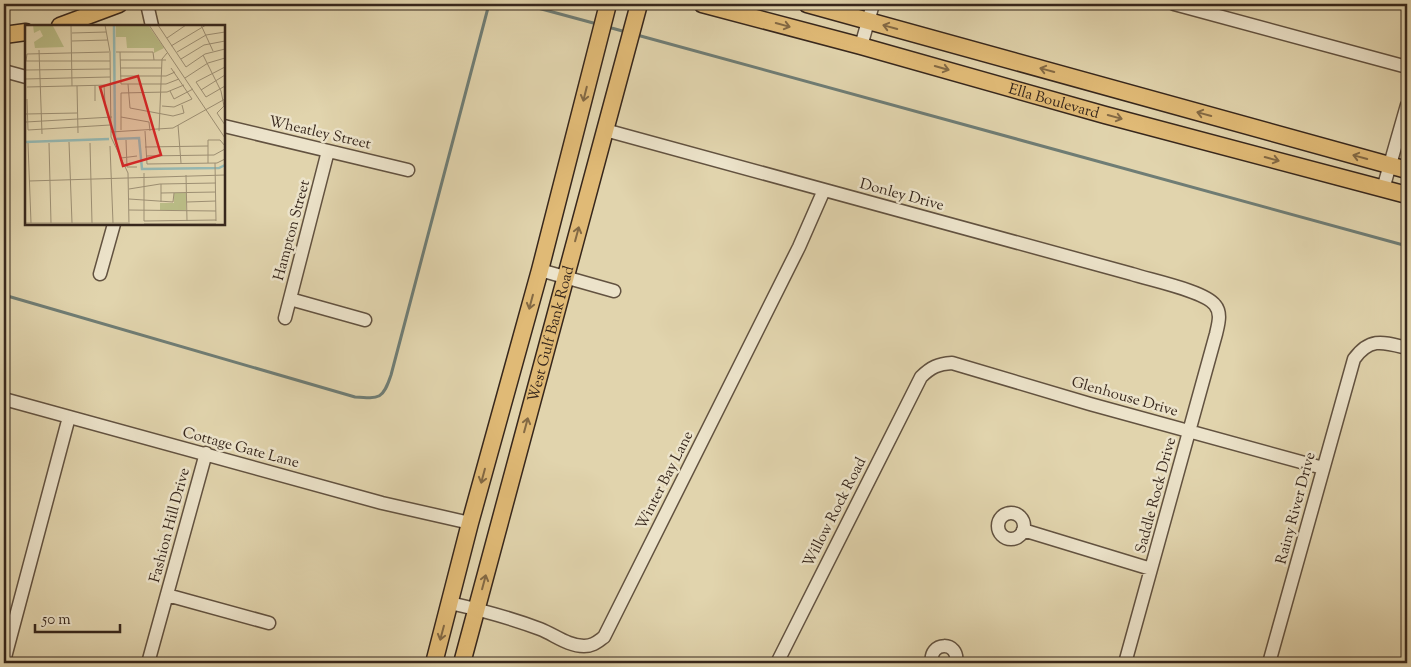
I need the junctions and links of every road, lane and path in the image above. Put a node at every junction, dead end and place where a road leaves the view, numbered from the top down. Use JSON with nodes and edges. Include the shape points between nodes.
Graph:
{"nodes":[{"id":1,"x":119,"y":4,"type":"edge"},
{"id":2,"x":147,"y":4,"type":"edge"},
{"id":3,"x":702,"y":4,"type":"edge"},
{"id":4,"x":807,"y":4,"type":"edge"},
{"id":5,"x":873,"y":4,"type":"edge"},
{"id":6,"x":1174,"y":4,"type":"edge"},
{"id":7,"x":608,"y":6,"type":"edge"},
{"id":8,"x":637,"y":10,"type":"edge"},
{"id":9,"x":868,"y":21,"type":"junction"},
{"id":10,"x":63,"y":25,"type":"edge"},
{"id":11,"x":152,"y":25,"type":"edge"},
{"id":12,"x":25,"y":32,"type":"edge"},
{"id":13,"x":4,"y":35,"type":"edge"},
{"id":14,"x":861,"y":46,"type":"junction"},
{"id":15,"x":1407,"y":67,"type":"edge"},
{"id":16,"x":4,"y":71,"type":"edge"},
{"id":17,"x":25,"y":77,"type":"edge"},
{"id":18,"x":1407,"y":105,"type":"edge"},
{"id":19,"x":225,"y":126,"type":"edge"},
{"id":20,"x":605,"y":130,"type":"junction"},
{"id":21,"x":328,"y":151,"type":"junction"},
{"id":22,"x":1390,"y":165,"type":"junction"},
{"id":23,"x":408,"y":170,"type":"dead end"},
{"id":24,"x":1407,"y":170,"type":"edge"},
{"id":25,"x":1383,"y":189,"type":"junction"},
{"id":26,"x":824,"y":190,"type":"junction"},
{"id":27,"x":1407,"y":195,"type":"edge"},
{"id":28,"x":114,"y":225,"type":"edge"},
{"id":29,"x":540,"y":270,"type":"junction"},
{"id":30,"x":100,"y":274,"type":"dead end"},
{"id":31,"x":565,"y":277,"type":"junction"},
{"id":32,"x":614,"y":291,"type":"dead end"},
{"id":33,"x":1191,"y":292,"type":"joint"},
{"id":34,"x":290,"y":299,"type":"junction"},
{"id":35,"x":285,"y":318,"type":"dead end"},
{"id":36,"x":365,"y":320,"type":"dead end"},
{"id":37,"x":1407,"y":348,"type":"edge"},
{"id":38,"x":922,"y":376,"type":"joint"},
{"id":39,"x":4,"y":399,"type":"edge"},
{"id":40,"x":69,"y":416,"type":"junction"},
{"id":41,"x":1189,"y":431,"type":"junction"},
{"id":42,"x":206,"y":454,"type":"junction"},
{"id":43,"x":1323,"y":468,"type":"junction"},
{"id":44,"x":470,"y":523,"type":"junction"},
{"id":45,"x":1023,"y":530,"type":"dead end"},
{"id":46,"x":1151,"y":569,"type":"junction"},
{"id":47,"x":167,"y":595,"type":"junction"},
{"id":48,"x":450,"y":603,"type":"junction"},
{"id":49,"x":476,"y":610,"type":"junction"},
{"id":50,"x":269,"y":623,"type":"dead end"},
{"id":51,"x":4,"y":661,"type":"edge"},
{"id":52,"x":148,"y":663,"type":"edge"},
{"id":53,"x":434,"y":663,"type":"edge"},
{"id":54,"x":462,"y":663,"type":"edge"},
{"id":55,"x":776,"y":663,"type":"edge"},
{"id":56,"x":932,"y":663,"type":"edge"},
{"id":57,"x":956,"y":663,"type":"edge"},
{"id":58,"x":1125,"y":663,"type":"edge"},
{"id":59,"x":1269,"y":663,"type":"edge"}],
"edges":[{"from":1,"to":10,"type":"main road"},
{"from":2,"to":11,"type":"street"},
{"from":3,"to":14,"type":"main road","name":"Ella Boulevard","one_way":true},
{"from":4,"to":9,"type":"main road","name":"Ella Boulevard"},
{"from":5,"to":9,"type":"street"},
{"from":6,"to":15,"type":"street"},
{"from":7,"to":29,"type":"main road","name":"West Gulf Bank Road","one_way":true},
{"from":8,"to":20,"type":"main road","name":"West Gulf Bank Road"},
{"from":9,"to":14,"type":"street"},
{"from":22,"to":9,"type":"main road","name":"Ella Boulevard","one_way":true},
{"from":12,"to":13,"type":"main road"},
{"from":14,"to":25,"type":"main road","name":"Ella Boulevard","one_way":true},
{"from":16,"to":17,"type":"street"},
{"from":18,"to":22,"type":"street"},
{"from":19,"to":21,"type":"street","name":"Wheatley Street"},
{"from":20,"to":26,"type":"street","name":"Donley Drive"},
{"from":31,"to":20,"type":"main road","name":"West Gulf Bank Road","one_way":true},
{"from":21,"to":23,"type":"street","name":"Wheatley Street"},
{"from":21,"to":34,"type":"street","name":"Hampton Street"},
{"from":22,"to":24,"type":"main road","name":"Ella Boulevard"},
{"from":22,"to":25,"type":"street"},
{"from":25,"to":27,"type":"main road","name":"Ella Boulevard"},
{"from":26,"to":33,"type":"street","name":"Donley Drive"},
{"from":26,"to":49,"type":"street","name":"Winter Bay Lane","via":[[799,247],[604,637],[593,646],[576,645],[541,630]]},
{"from":28,"to":30,"type":"street"},
{"from":29,"to":31,"type":"street"},
{"from":29,"to":44,"type":"main road","name":"West Gulf Bank Road","one_way":true},
{"from":31,"to":32,"type":"street"},
{"from":49,"to":31,"type":"main road","name":"West Gulf Bank Road","one_way":true},
{"from":33,"to":41,"type":"street","name":"Saddle Rock Drive","via":[[1209,299],[1216,306],[1219,317]]},
{"from":34,"to":35,"type":"street","name":"Hampton Street"},
{"from":34,"to":36,"type":"street"},
{"from":37,"to":43,"type":"street","name":"Rainy River Drive","via":[[1384,342],[1362,348],[1353,361]]},
{"from":38,"to":41,"type":"street","name":"Glenhouse Drive","via":[[930,368],[952,363]]},
{"from":38,"to":55,"type":"street","name":"Willow Rock Road"},
{"from":39,"to":40,"type":"street","name":"Cottage Gate Lane"},
{"from":40,"to":42,"type":"street","name":"Cottage Gate Lane"},
{"from":40,"to":51,"type":"street"},
{"from":41,"to":43,"type":"street","name":"Glenhouse Drive"},
{"from":41,"to":46,"type":"street","name":"Saddle Rock Drive"},
{"from":42,"to":44,"type":"street","name":"Cottage Gate Lane","via":[[382,503]]},
{"from":42,"to":47,"type":"street","name":"Fashion Hill Drive"},
{"from":43,"to":59,"type":"street","name":"Rainy River Drive"},
{"from":44,"to":48,"type":"main road","name":"West Gulf Bank Road"},
{"from":45,"to":46,"type":"street"},
{"from":46,"to":58,"type":"street","name":"Saddle Rock Drive"},
{"from":47,"to":50,"type":"street"},
{"from":47,"to":52,"type":"street","name":"Fashion Hill Drive"},
{"from":48,"to":49,"type":"street","name":"Winter Bay Lane"},
{"from":48,"to":53,"type":"main road","name":"West Gulf Bank Road","one_way":true},
{"from":49,"to":54,"type":"main road","name":"West Gulf Bank Road"},
{"from":56,"to":57,"type":"street","via":[[934,651],[945,646],[955,652]]}]}
